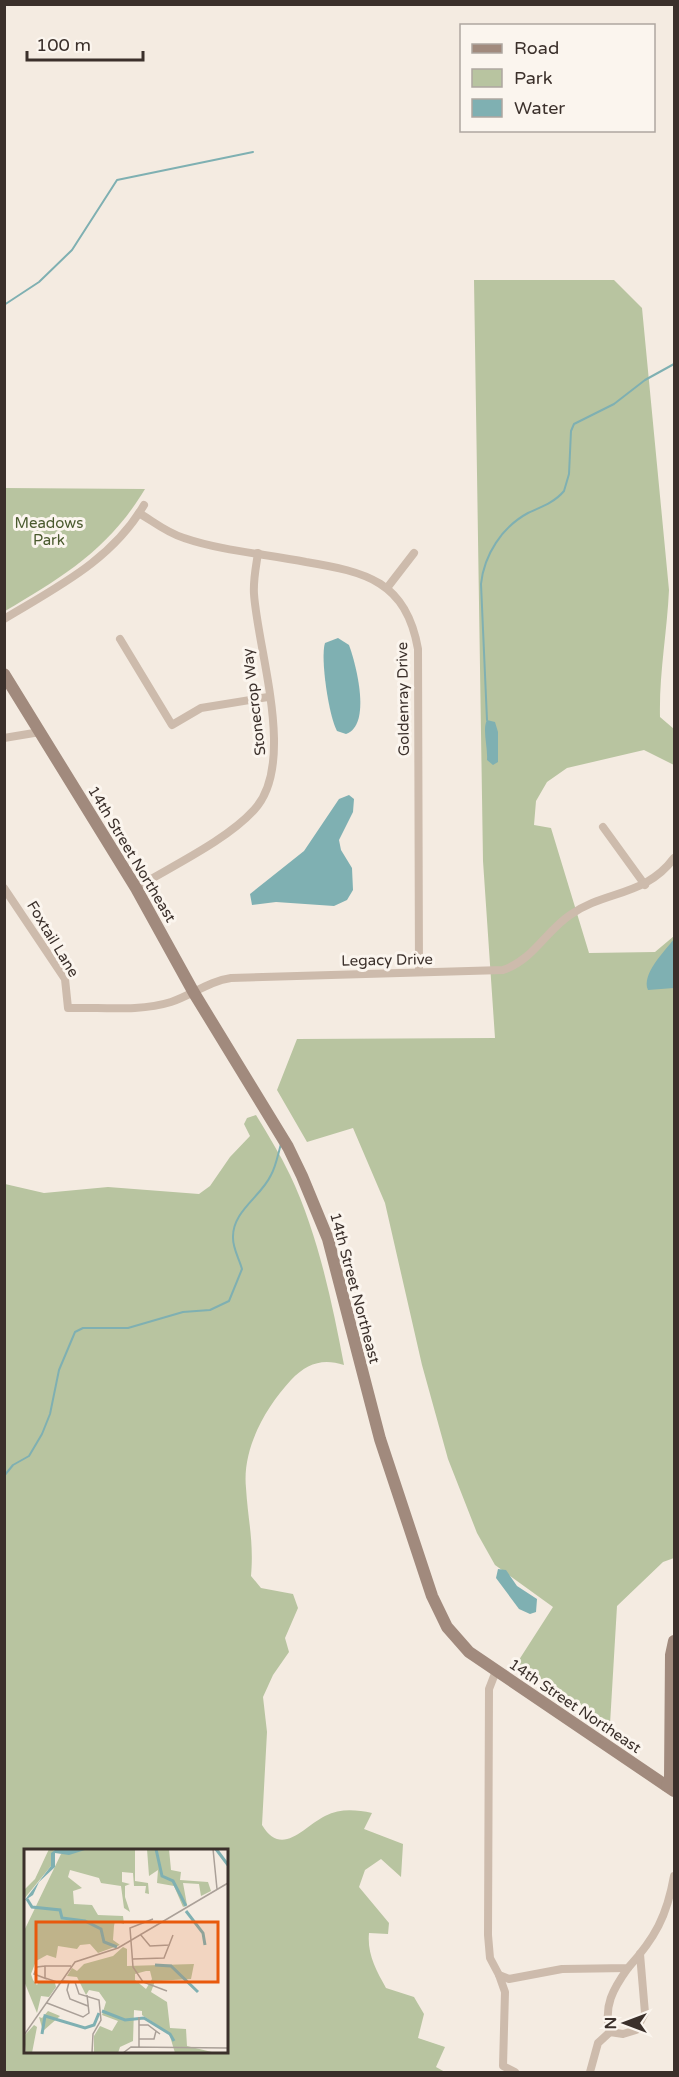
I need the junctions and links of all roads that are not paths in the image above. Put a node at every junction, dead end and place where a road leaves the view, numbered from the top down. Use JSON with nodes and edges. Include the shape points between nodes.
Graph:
{"nodes":[{"id":1,"x":258,"y":553,"type":"junction"},
{"id":2,"x":414,"y":553,"type":"dead end"},
{"id":3,"x":387,"y":588,"type":"junction"},
{"id":4,"x":4,"y":620,"type":"edge"},
{"id":5,"x":120,"y":639,"type":"dead end"},
{"id":6,"x":4,"y":674,"type":"edge"},
{"id":7,"x":268,"y":697,"type":"junction"},
{"id":8,"x":40,"y":732,"type":"junction"},
{"id":9,"x":4,"y":738,"type":"edge"},
{"id":10,"x":603,"y":827,"type":"dead end"},
{"id":11,"x":675,"y":858,"type":"edge"},
{"id":12,"x":645,"y":885,"type":"junction"},
{"id":13,"x":4,"y":888,"type":"edge"},
{"id":14,"x":136,"y":888,"type":"junction"},
{"id":15,"x":419,"y":972,"type":"junction"},
{"id":16,"x":194,"y":993,"type":"junction"},
{"id":17,"x":68,"y":1008,"type":"joint"},
{"id":18,"x":675,"y":1641,"type":"edge"},
{"id":19,"x":496,"y":1671,"type":"junction"},
{"id":20,"x":673,"y":1697,"type":"edge"},
{"id":21,"x":671,"y":1788,"type":"edge"},
{"id":22,"x":675,"y":1876,"type":"edge"},
{"id":23,"x":640,"y":1954,"type":"junction"},
{"id":24,"x":628,"y":1968,"type":"junction"},
{"id":25,"x":499,"y":1975,"type":"junction"},
{"id":26,"x":610,"y":2032,"type":"junction"},
{"id":27,"x":515,"y":2073,"type":"edge"},
{"id":28,"x":590,"y":2073,"type":"edge"}],
"edges":[{"from":1,"to":3,"type":"street","name":"Goldenray Drive","via":[[360,572]]},
{"from":1,"to":4,"type":"street","name":"Goldenray Drive","via":[[184,538],[142,509],[103,557]]},
{"from":1,"to":7,"type":"street","name":"Stonecrop Way","via":[[254,596]]},
{"from":2,"to":3,"type":"street"},
{"from":3,"to":15,"type":"street","name":"Goldenray Drive","via":[[408,613],[418,649]]},
{"from":5,"to":7,"type":"street","via":[[172,725],[201,708]]},
{"from":6,"to":8,"type":"street","name":"14th Street Northeast"},
{"from":7,"to":14,"type":"street","name":"Stonecrop Way","via":[[275,740],[274,768],[258,805],[239,825]]},
{"from":8,"to":9,"type":"street"},
{"from":8,"to":14,"type":"street","name":"14th Street Northeast"},
{"from":10,"to":12,"type":"street"},
{"from":11,"to":12,"type":"street","name":"Legacy Drive"},
{"from":12,"to":15,"type":"street","name":"Legacy Drive","via":[[568,916],[524,961],[512,967],[482,973]]},
{"from":13,"to":17,"type":"street","name":"Foxtail Lane","via":[[65,979]]},
{"from":14,"to":16,"type":"street","name":"14th Street Northeast"},
{"from":15,"to":16,"type":"street","name":"Legacy Drive","via":[[231,978],[212,982]]},
{"from":16,"to":17,"type":"street","name":"Legacy Drive","via":[[150,1006]]},
{"from":16,"to":19,"type":"street","name":"14th Street Northeast","via":[[288,1147],[320,1215],[380,1439],[439,1612],[469,1652]]},
{"from":18,"to":20,"type":"street","via":[[671,1655]]},
{"from":19,"to":21,"type":"street","name":"14th Street Northeast"},
{"from":19,"to":25,"type":"street","via":[[489,1689],[488,1935],[490,1958]]},
{"from":20,"to":21,"type":"street"},
{"from":22,"to":23,"type":"street","via":[[662,1922]]},
{"from":23,"to":24,"type":"street"},
{"from":23,"to":26,"type":"street","via":[[645,2013],[636,2030]]},
{"from":24,"to":25,"type":"street","via":[[562,1969],[509,1979]]},
{"from":24,"to":26,"type":"street","via":[[608,2002]]},
{"from":25,"to":27,"type":"street","via":[[505,1992],[503,2066]]},
{"from":26,"to":28,"type":"street","via":[[598,2043]]}]}
